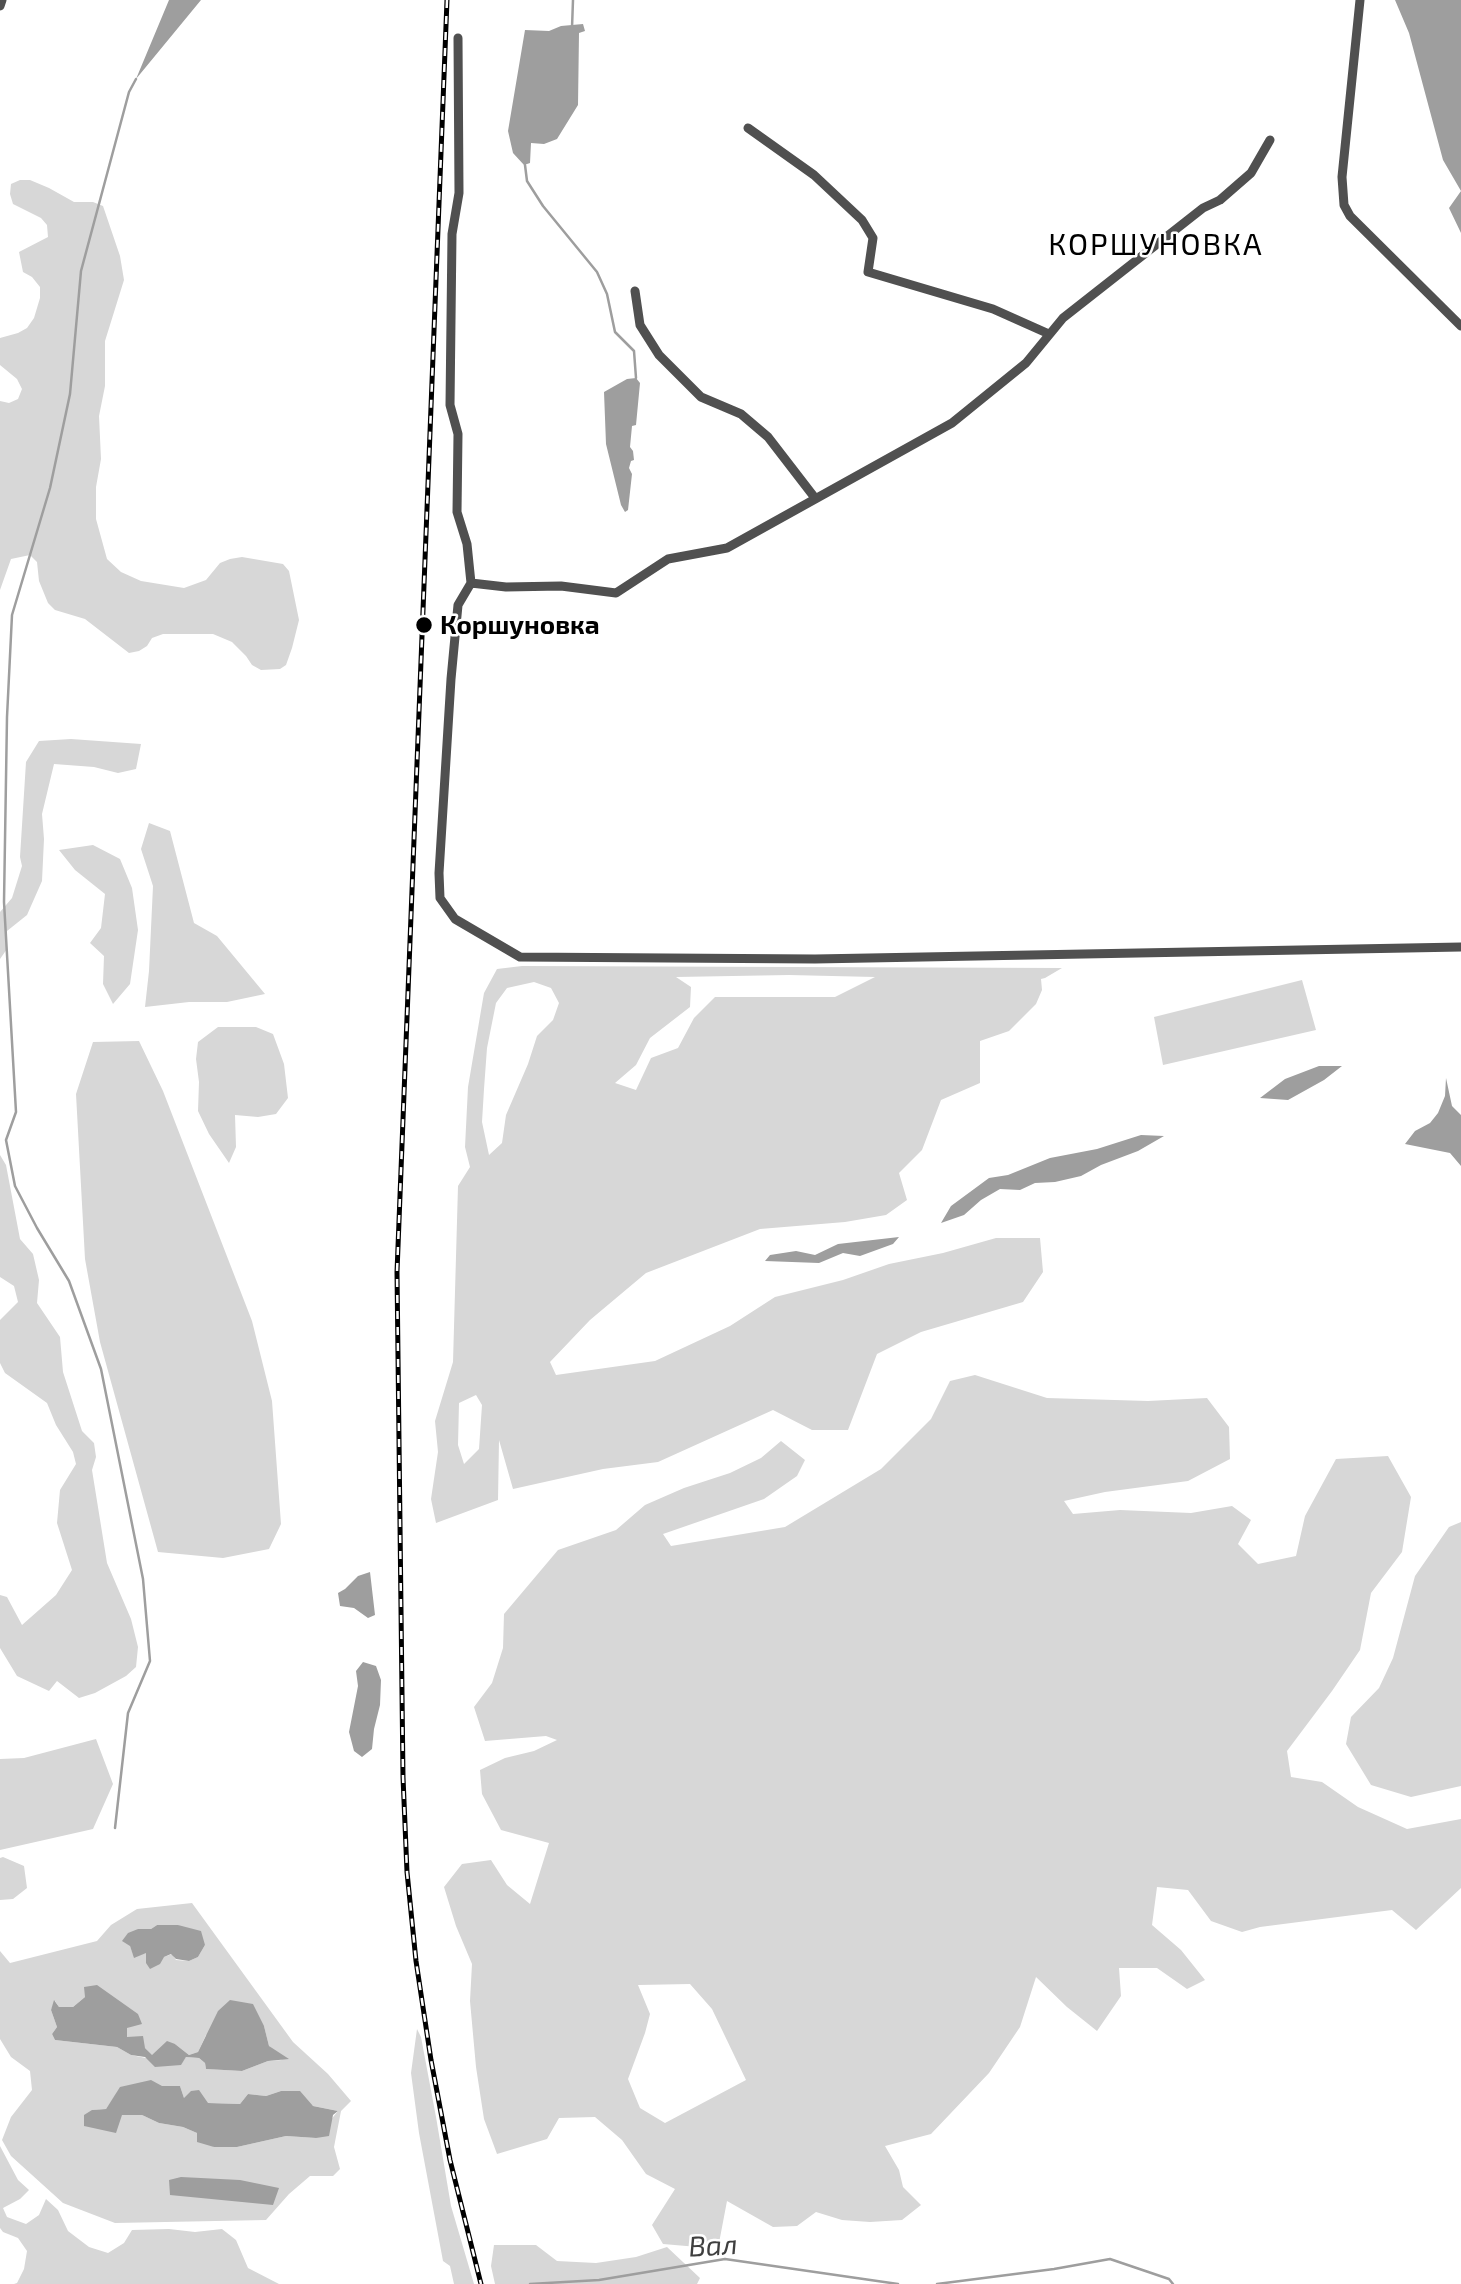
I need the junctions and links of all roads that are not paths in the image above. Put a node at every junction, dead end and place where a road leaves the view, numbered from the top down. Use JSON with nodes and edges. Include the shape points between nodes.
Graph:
{"nodes":[{"id":1,"x":2,"y":0,"type":"edge"},
{"id":2,"x":1360,"y":0,"type":"edge"},
{"id":3,"x":0,"y":6,"type":"edge"},
{"id":4,"x":458,"y":38,"type":"dead end"},
{"id":5,"x":748,"y":128,"type":"dead end"},
{"id":6,"x":1270,"y":140,"type":"dead end"},
{"id":7,"x":635,"y":291,"type":"dead end"},
{"id":8,"x":1461,"y":326,"type":"edge"},
{"id":9,"x":1049,"y":334,"type":"junction"},
{"id":10,"x":815,"y":498,"type":"junction"},
{"id":11,"x":471,"y":583,"type":"junction"},
{"id":12,"x":1461,"y":947,"type":"edge"}],
"edges":[{"from":1,"to":3,"type":"street"},
{"from":2,"to":8,"type":"street","via":[[1342,177],[1344,205]]},
{"from":4,"to":11,"type":"street","via":[[459,193],[452,234],[450,405],[458,434],[457,512],[467,544]]},
{"from":5,"to":9,"type":"street","via":[[814,176],[862,220],[873,238],[868,272],[993,309]]},
{"from":6,"to":9,"type":"street","via":[[1241,182],[1108,281]]},
{"from":7,"to":10,"type":"street","via":[[640,325],[659,355],[701,397],[741,414],[768,437]]},
{"from":9,"to":10,"type":"street","via":[[1026,363],[951,423]]},
{"from":10,"to":11,"type":"street","via":[[727,548],[668,559],[616,593]]},
{"from":11,"to":12,"type":"street","via":[[458,605],[440,898],[455,919],[520,957],[815,959]]}]}
